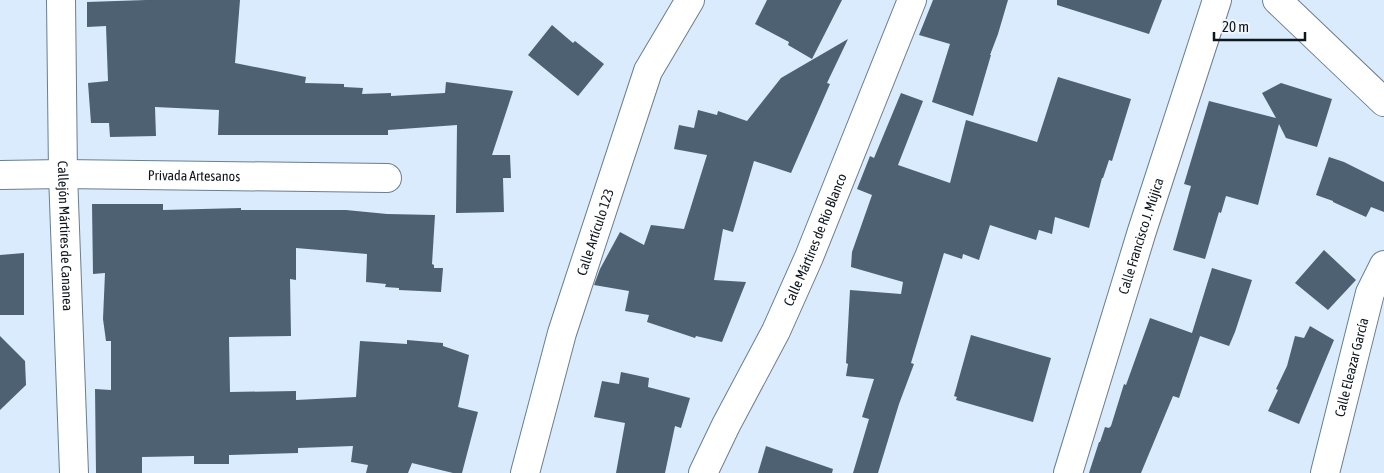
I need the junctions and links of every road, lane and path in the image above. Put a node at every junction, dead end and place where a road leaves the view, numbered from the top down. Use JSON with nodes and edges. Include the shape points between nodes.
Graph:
{"nodes":[{"id":1,"x":61,"y":0,"type":"edge"},
{"id":2,"x":690,"y":0,"type":"edge"},
{"id":3,"x":912,"y":0,"type":"edge"},
{"id":4,"x":1217,"y":0,"type":"edge"},
{"id":5,"x":1277,"y":0,"type":"edge"},
{"id":6,"x":1382,"y":92,"type":"edge"},
{"id":7,"x":63,"y":174,"type":"junction"},
{"id":8,"x":0,"y":175,"type":"edge"},
{"id":9,"x":387,"y":178,"type":"dead end"},
{"id":10,"x":1384,"y":265,"type":"edge"},
{"id":11,"x":74,"y":473,"type":"edge"},
{"id":12,"x":525,"y":473,"type":"edge"},
{"id":13,"x":703,"y":473,"type":"edge"},
{"id":14,"x":1068,"y":473,"type":"edge"},
{"id":15,"x":1325,"y":473,"type":"edge"}],
"edges":[{"from":1,"to":7,"type":"street","name":"Callejón Mártires de Cananea"},
{"from":2,"to":12,"type":"street","name":"Calle Artículo 123","via":[[648,71],[562,333]]},
{"from":3,"to":13,"type":"street","name":"Calle Mártires de Río Blanco","via":[[806,265]]},
{"from":4,"to":14,"type":"street","name":"Calle Francisco J. Mújica"},
{"from":5,"to":6,"type":"street"},
{"from":7,"to":8,"type":"street","name":"Privada Artesanos"},
{"from":7,"to":9,"type":"street","name":"Privada Artesanos"},
{"from":7,"to":11,"type":"street","name":"Callejón Mártires de Cananea"},
{"from":10,"to":15,"type":"street","name":"Calle Eleazar García","via":[[1370,294]]}]}
